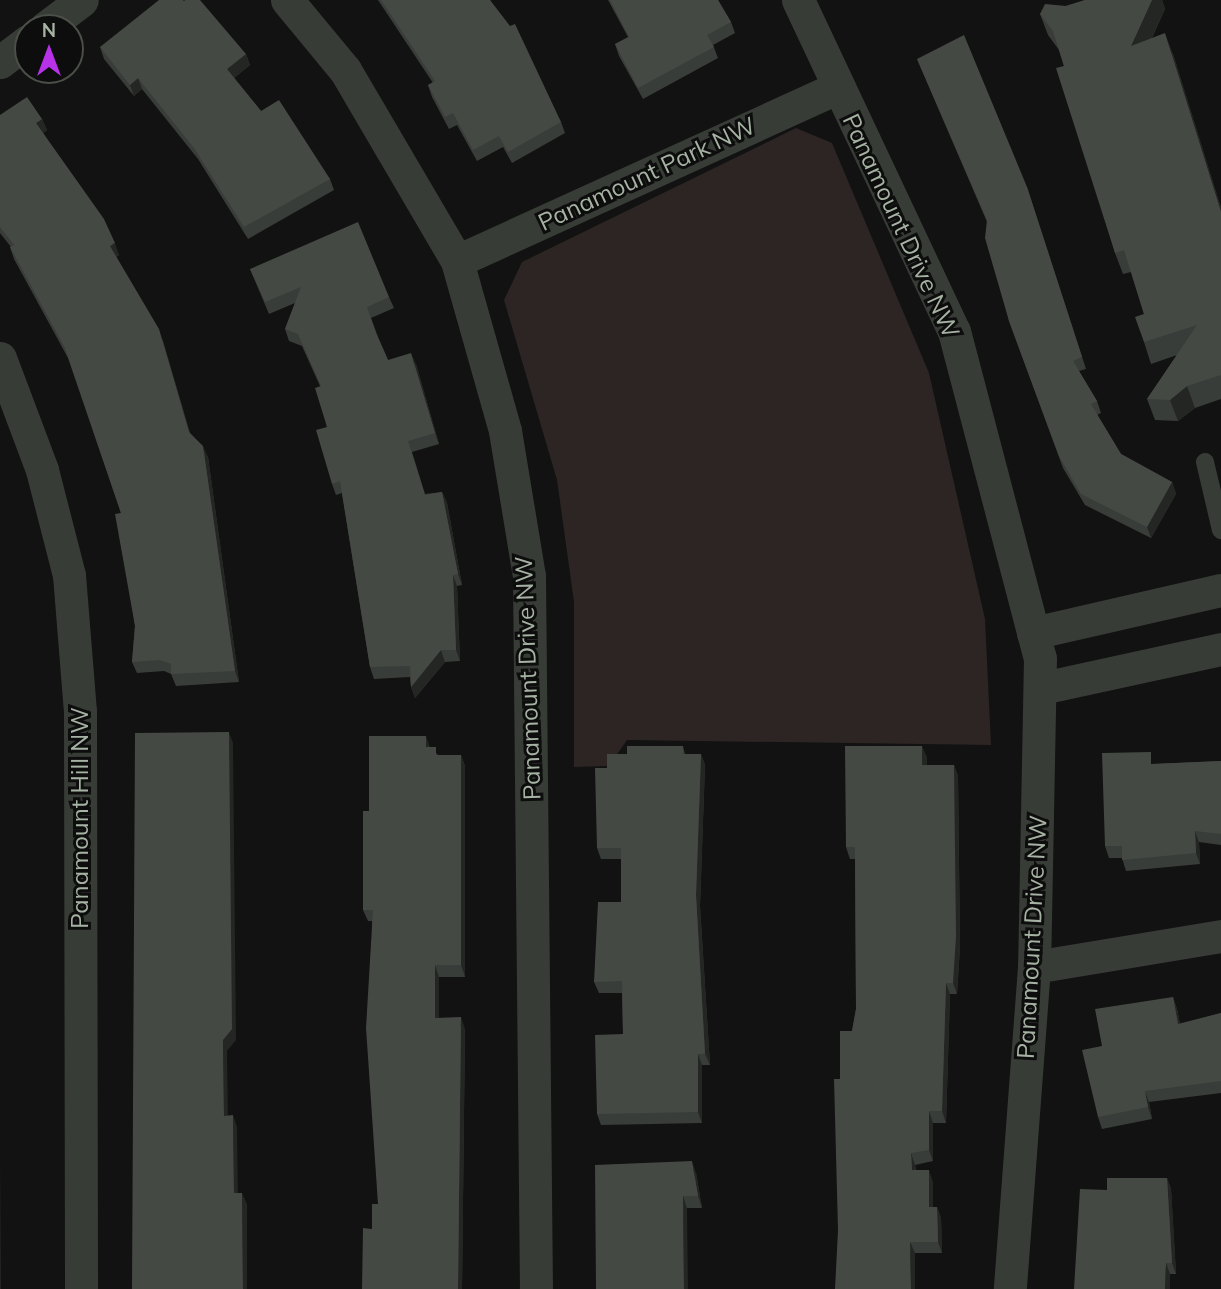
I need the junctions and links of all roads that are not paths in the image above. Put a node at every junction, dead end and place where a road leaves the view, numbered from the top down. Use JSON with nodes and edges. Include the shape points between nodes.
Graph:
{"nodes":[{"id":1,"x":82,"y":0,"type":"edge"},
{"id":2,"x":287,"y":0,"type":"edge"},
{"id":3,"x":798,"y":0,"type":"edge"},
{"id":4,"x":64,"y":14,"type":"edge"},
{"id":5,"x":836,"y":88,"type":"junction"},
{"id":6,"x":457,"y":261,"type":"junction"},
{"id":7,"x":0,"y":358,"type":"edge"},
{"id":8,"x":1205,"y":462,"type":"dead end"},
{"id":9,"x":1221,"y":530,"type":"edge"},
{"id":10,"x":1221,"y":590,"type":"edge"},
{"id":11,"x":1033,"y":633,"type":"junction"},
{"id":12,"x":1221,"y":649,"type":"edge"},
{"id":13,"x":1042,"y":688,"type":"junction"},
{"id":14,"x":1221,"y":936,"type":"edge"},
{"id":15,"x":1034,"y":967,"type":"junction"},
{"id":16,"x":81,"y":1289,"type":"edge"},
{"id":17,"x":536,"y":1289,"type":"edge"},
{"id":18,"x":1010,"y":1289,"type":"edge"}],
"edges":[{"from":1,"to":4,"type":"street"},
{"from":2,"to":6,"type":"street","name":"Panamount Drive NW","via":[[345,70]]},
{"from":3,"to":5,"type":"street","name":"Panamount Drive NW"},
{"from":5,"to":6,"type":"street","name":"Panamount Park NW"},
{"from":5,"to":11,"type":"street","name":"Panamount Drive NW","via":[[954,331]]},
{"from":6,"to":17,"type":"street","name":"Panamount Drive NW","via":[[505,431],[529,576]]},
{"from":7,"to":16,"type":"street","name":"Panamount Hill NW","via":[[42,470],[68,575],[79,698]]},
{"from":8,"to":9,"type":"lane"},
{"from":10,"to":11,"type":"street"},
{"from":11,"to":13,"type":"street","name":"Panamount Drive NW"},
{"from":12,"to":13,"type":"street"},
{"from":13,"to":15,"type":"street","name":"Panamount Drive NW"},
{"from":14,"to":15,"type":"street"},
{"from":15,"to":18,"type":"street","name":"Panamount Drive NW"}]}
